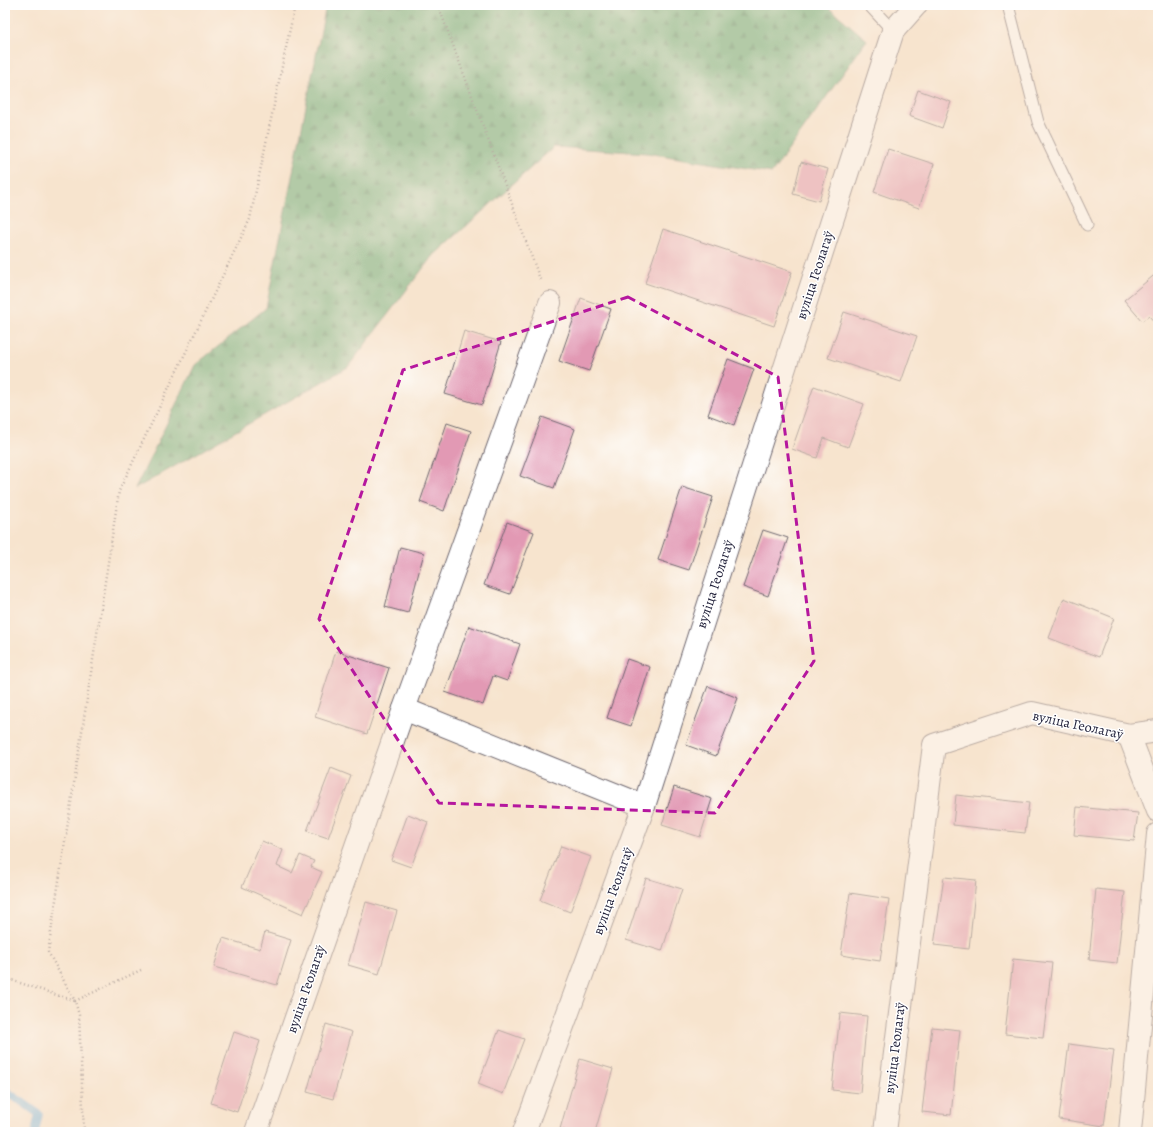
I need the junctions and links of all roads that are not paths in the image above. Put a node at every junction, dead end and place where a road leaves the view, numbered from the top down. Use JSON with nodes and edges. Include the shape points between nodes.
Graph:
{"nodes":[{"id":1,"x":870,"y":5,"type":"edge"},
{"id":2,"x":916,"y":5,"type":"edge"},
{"id":3,"x":1008,"y":5,"type":"edge"},
{"id":4,"x":893,"y":30,"type":"junction"},
{"id":5,"x":1087,"y":225,"type":"dead end"},
{"id":6,"x":550,"y":303,"type":"road end"},
{"id":7,"x":404,"y":709,"type":"junction"},
{"id":8,"x":1158,"y":731,"type":"edge"},
{"id":9,"x":1129,"y":735,"type":"junction"},
{"id":10,"x":644,"y":806,"type":"junction"},
{"id":11,"x":1158,"y":811,"type":"edge"},
{"id":12,"x":1158,"y":834,"type":"edge"},
{"id":13,"x":256,"y":1132,"type":"edge"},
{"id":14,"x":524,"y":1132,"type":"edge"},
{"id":15,"x":885,"y":1132,"type":"edge"},
{"id":16,"x":1130,"y":1132,"type":"edge"}],
"edges":[{"from":1,"to":4,"type":"lane"},
{"from":2,"to":4,"type":"street"},
{"from":3,"to":5,"type":"lane","via":[[1038,122]]},
{"from":4,"to":10,"type":"street","name":"вуліца Геолагаў"},
{"from":6,"to":7,"type":"street","name":"вуліца Геолагаў"},
{"from":7,"to":10,"type":"street"},
{"from":7,"to":13,"type":"street","name":"вуліца Геолагаў"},
{"from":8,"to":9,"type":"street"},
{"from":9,"to":11,"type":"street","name":"вуліца Геолагаў"},
{"from":9,"to":15,"type":"street","name":"вуліца Геолагаў","via":[[1032,713],[934,745]]},
{"from":10,"to":14,"type":"street","name":"вуліца Геолагаў"},
{"from":12,"to":16,"type":"street"}]}
